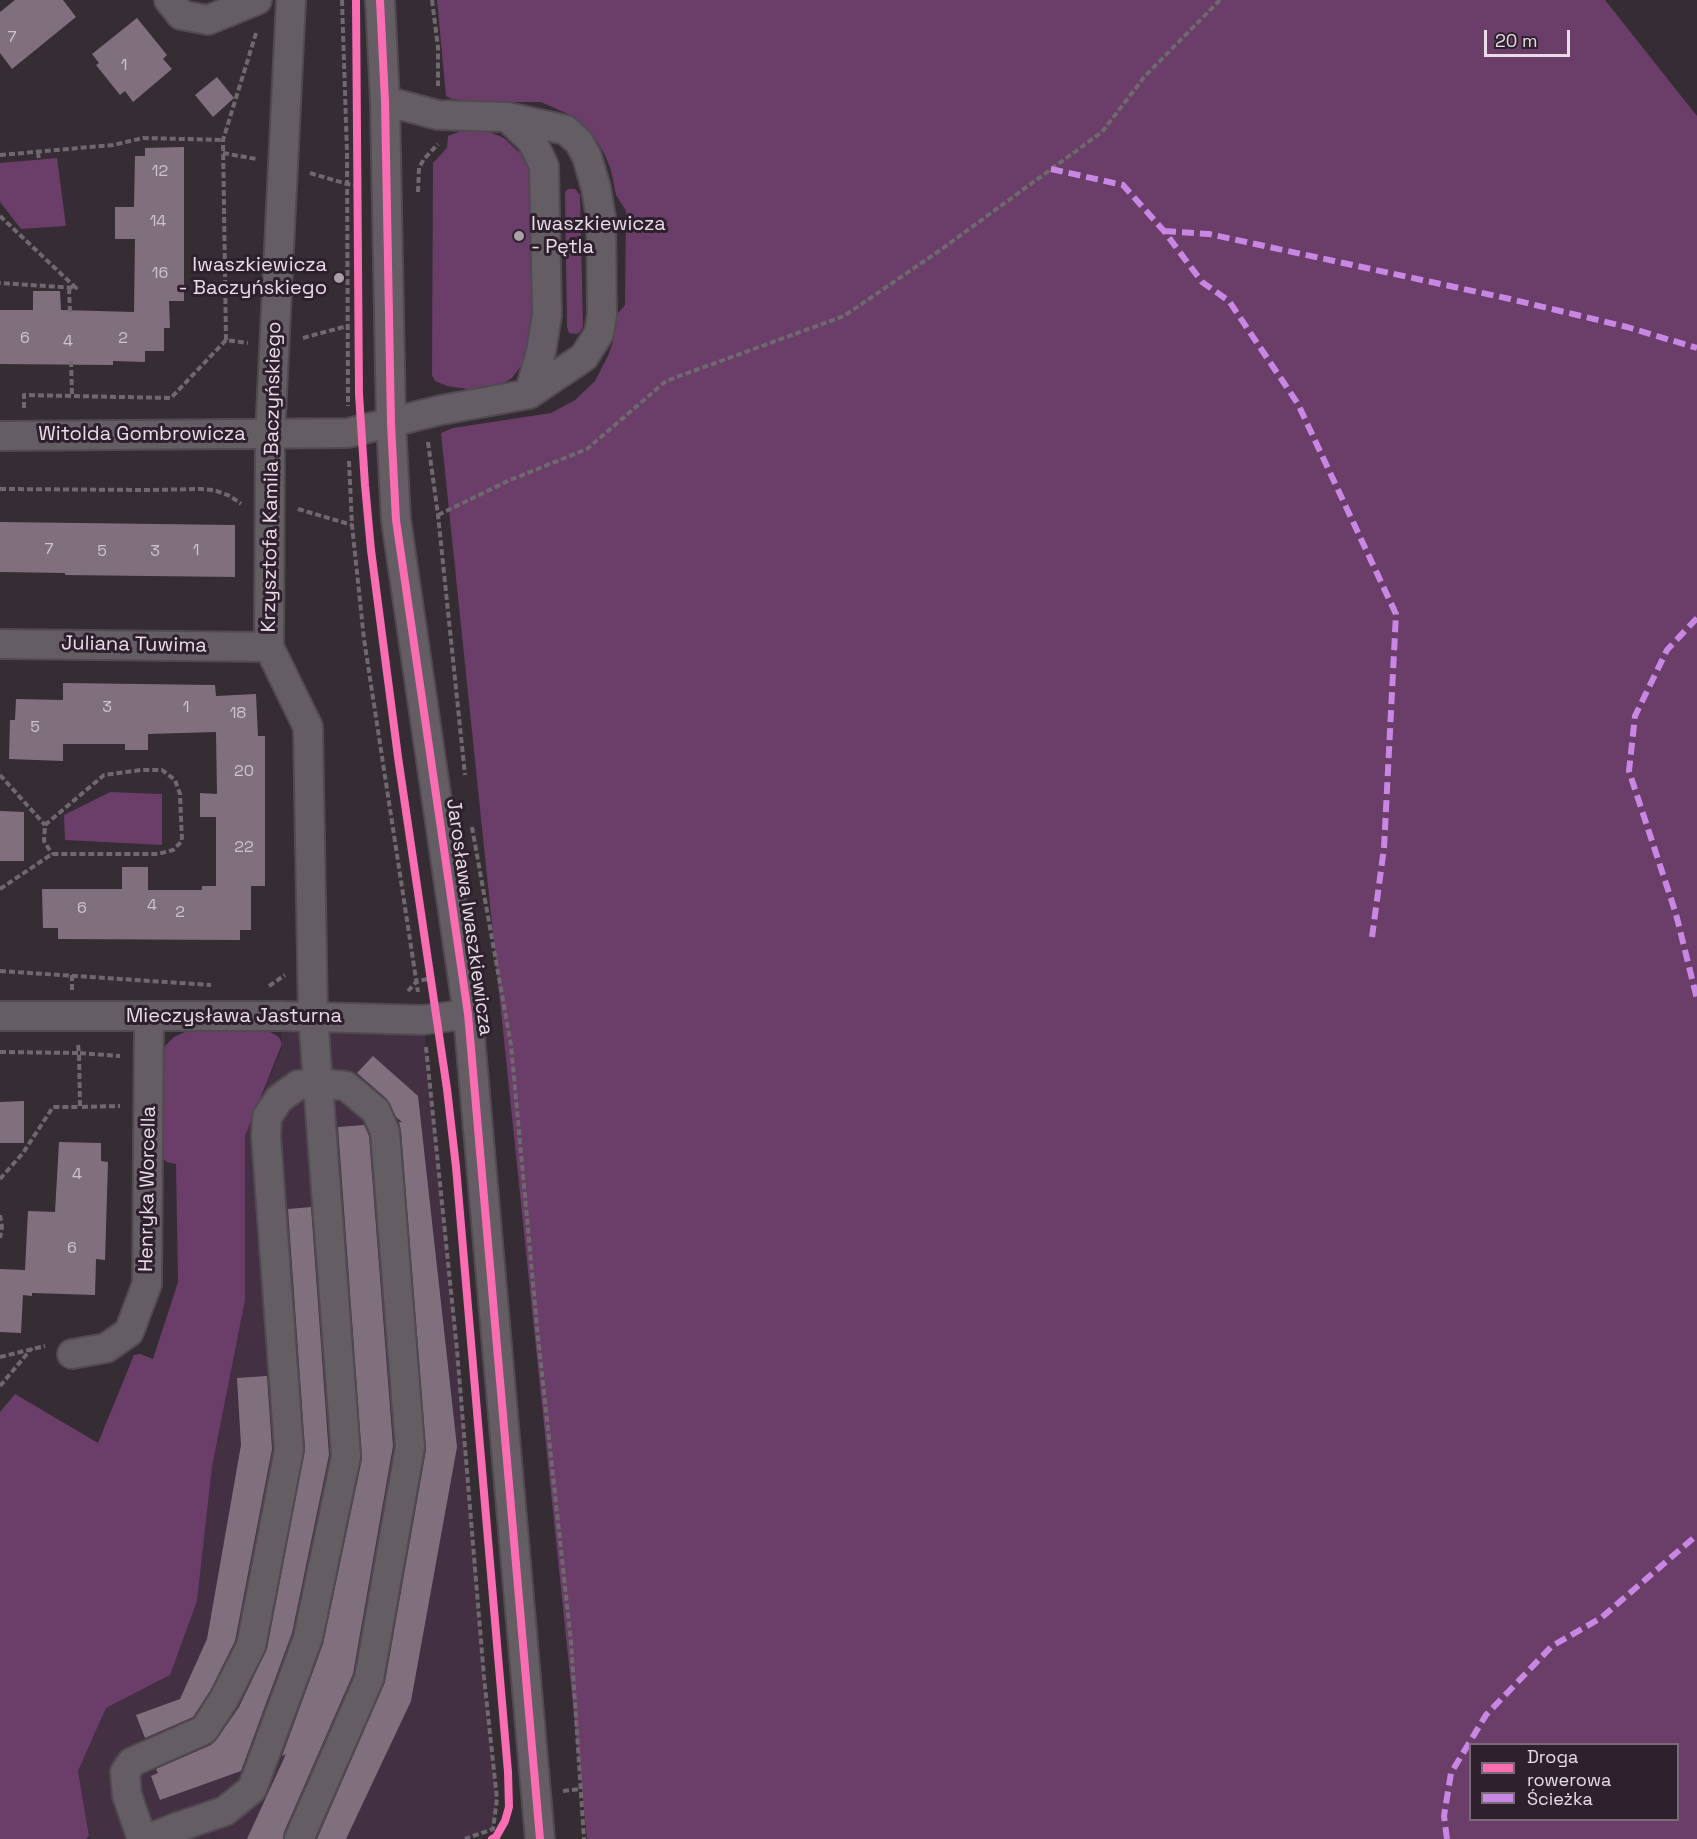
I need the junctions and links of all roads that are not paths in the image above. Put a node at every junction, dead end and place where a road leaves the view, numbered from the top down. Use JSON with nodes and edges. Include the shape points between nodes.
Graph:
{"nodes":[{"id":1,"x":169,"y":0,"type":"edge"},
{"id":2,"x":291,"y":0,"type":"edge"},
{"id":3,"x":380,"y":0,"type":"edge"},
{"id":4,"x":255,"y":1,"type":"edge"},
{"id":5,"x":385,"y":101,"type":"junction"},
{"id":6,"x":507,"y":117,"type":"junction"},
{"id":7,"x":529,"y":394,"type":"junction"},
{"id":8,"x":391,"y":423,"type":"junction"},
{"id":9,"x":270,"y":435,"type":"junction"},
{"id":10,"x":0,"y":436,"type":"edge"},
{"id":11,"x":0,"y":644,"type":"edge"},
{"id":12,"x":268,"y":647,"type":"junction"},
{"id":13,"x":468,"y":1014,"type":"junction"},
{"id":14,"x":0,"y":1016,"type":"edge"},
{"id":15,"x":149,"y":1017,"type":"junction"},
{"id":16,"x":313,"y":1017,"type":"junction"},
{"id":17,"x":318,"y":1083,"type":"junction"},
{"id":18,"x":62,"y":1349,"type":"road end"},
{"id":19,"x":142,"y":1839,"type":"edge"},
{"id":20,"x":149,"y":1839,"type":"edge"},
{"id":21,"x":299,"y":1839,"type":"edge"},
{"id":22,"x":540,"y":1839,"type":"edge"}],
"edges":[{"from":1,"to":4,"type":"street","via":[[181,15],[208,20]]},
{"from":2,"to":9,"type":"street","name":"Krzysztofa Kamila Baczyńskiego"},
{"from":3,"to":5,"type":"street","name":"Jarosława Iwaszkiewicza"},
{"from":5,"to":6,"type":"street","via":[[438,115]]},
{"from":5,"to":8,"type":"street","name":"Jarosława Iwaszkiewicza"},
{"from":6,"to":7,"type":"street","via":[[531,140],[544,166],[547,315],[542,352]]},
{"from":6,"to":7,"type":"street","via":[[566,130],[579,142],[596,188],[601,218],[599,333],[584,357]]},
{"from":7,"to":8,"type":"street","name":"Witolda Gombrowicza"},
{"from":8,"to":9,"type":"street","name":"Witolda Gombrowicza","via":[[348,433]]},
{"from":8,"to":13,"type":"street","name":"Jarosława Iwaszkiewicza","via":[[396,520]]},
{"from":9,"to":10,"type":"street","name":"Witolda Gombrowicza"},
{"from":9,"to":12,"type":"street","name":"Krzysztofa Kamila Baczyńskiego"},
{"from":11,"to":12,"type":"street","name":"Juliana Tuwima"},
{"from":12,"to":16,"type":"street","name":"Krzysztofa Kamila Baczyńskiego","via":[[308,727]]},
{"from":13,"to":16,"type":"street","name":"Mieczysława Jasturna","via":[[430,1019]]},
{"from":13,"to":22,"type":"street","name":"Jarosława Iwaszkiewicza"},
{"from":14,"to":15,"type":"street","name":"Mieczysława Jasturna"},
{"from":15,"to":16,"type":"street","name":"Mieczysława Jasturna"},
{"from":15,"to":18,"type":"street","name":"Henryka Worcella","via":[[147,1284],[129,1332],[106,1348]]},
{"from":16,"to":17,"type":"street","name":"Krzysztofa Kamila Baczyńskiego"},
{"from":17,"to":19,"type":"street","via":[[298,1085],[279,1099],[267,1117],[289,1450],[251,1646],[204,1730],[132,1762],[125,1772],[127,1795]]},
{"from":17,"to":20,"type":"street","name":"Krzysztofa Kamila Baczyńskiego","via":[[346,1456],[308,1638],[252,1789],[225,1811]]},
{"from":17,"to":21,"type":"street","via":[[346,1086],[376,1111],[385,1132],[410,1447],[369,1679]]}]}
